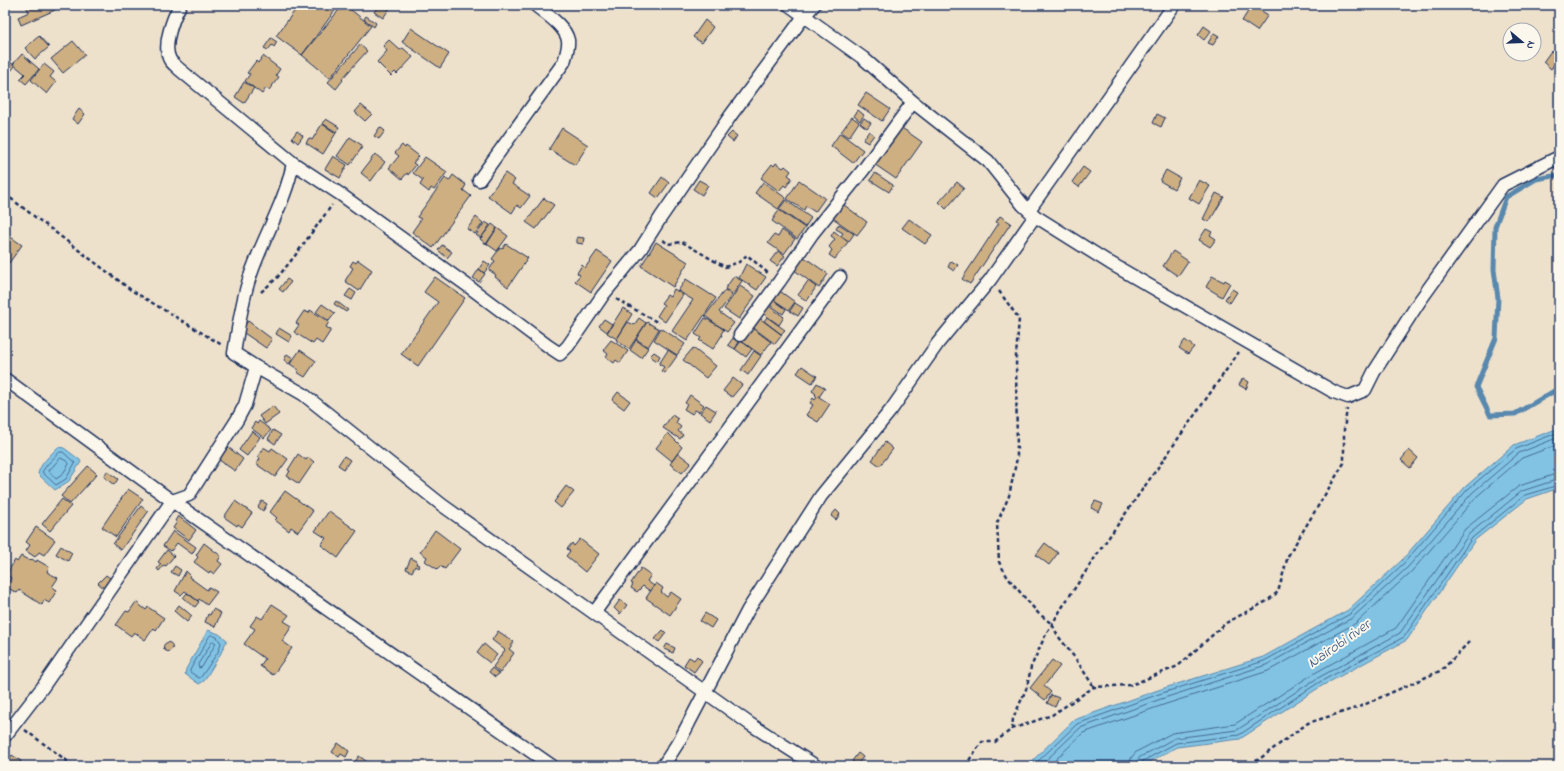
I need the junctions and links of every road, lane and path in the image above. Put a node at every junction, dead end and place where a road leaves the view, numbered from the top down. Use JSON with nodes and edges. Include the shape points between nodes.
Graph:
{"nodes":[{"id":1,"x":180,"y":5,"type":"edge"},
{"id":2,"x":535,"y":5,"type":"edge"},
{"id":3,"x":789,"y":5,"type":"edge"},
{"id":4,"x":814,"y":5,"type":"edge"},
{"id":5,"x":1174,"y":5,"type":"edge"},
{"id":6,"x":805,"y":15,"type":"junction"},
{"id":7,"x":913,"y":102,"type":"junction"},
{"id":8,"x":1559,"y":157,"type":"edge"},
{"id":9,"x":293,"y":163,"type":"junction"},
{"id":10,"x":479,"y":180,"type":"dead end"},
{"id":11,"x":5,"y":194,"type":"edge"},
{"id":12,"x":340,"y":194,"type":"junction"},
{"id":13,"x":1032,"y":213,"type":"junction"},
{"id":14,"x":651,"y":232,"type":"junction"},
{"id":15,"x":840,"y":277,"type":"dead end"},
{"id":16,"x":990,"y":280,"type":"junction"},
{"id":17,"x":779,"y":282,"type":"junction"},
{"id":18,"x":606,"y":292,"type":"junction"},
{"id":19,"x":257,"y":297,"type":"dead end"},
{"id":20,"x":659,"y":324,"type":"dead end"},
{"id":21,"x":740,"y":335,"type":"dead end"},
{"id":22,"x":1246,"y":342,"type":"junction"},
{"id":23,"x":234,"y":353,"type":"junction"},
{"id":24,"x":256,"y":367,"type":"junction"},
{"id":25,"x":5,"y":379,"type":"edge"},
{"id":26,"x":1348,"y":397,"type":"junction"},
{"id":27,"x":172,"y":500,"type":"junction"},
{"id":28,"x":594,"y":613,"type":"junction"},
{"id":29,"x":1052,"y":624,"type":"junction"},
{"id":30,"x":1469,"y":642,"type":"dead end"},
{"id":31,"x":1094,"y":687,"type":"junction"},
{"id":32,"x":705,"y":691,"type":"junction"},
{"id":33,"x":15,"y":723,"type":"junction"},
{"id":34,"x":1012,"y":729,"type":"junction"},
{"id":35,"x":5,"y":736,"type":"edge"},
{"id":36,"x":74,"y":766,"type":"edge"},
{"id":37,"x":552,"y":766,"type":"edge"},
{"id":38,"x":663,"y":766,"type":"edge"},
{"id":39,"x":816,"y":766,"type":"edge"},
{"id":40,"x":965,"y":766,"type":"edge"},
{"id":41,"x":1242,"y":766,"type":"edge"}],
"edges":[{"from":1,"to":9,"type":"street","via":[[169,31],[169,59]]},
{"from":2,"to":10,"type":"street","via":[[566,34],[568,41],[564,62]]},
{"from":3,"to":6,"type":"street"},
{"from":4,"to":6,"type":"street"},
{"from":5,"to":13,"type":"street"},
{"from":6,"to":7,"type":"street","via":[[863,58]]},
{"from":6,"to":14,"type":"street","via":[[731,115]]},
{"from":7,"to":13,"type":"street","via":[[988,161]]},
{"from":7,"to":17,"type":"street","via":[[864,170],[812,234]]},
{"from":8,"to":26,"type":"street","via":[[1502,185],[1419,302],[1365,390]]},
{"from":9,"to":12,"type":"street"},
{"from":9,"to":23,"type":"street","via":[[289,183],[248,283]]},
{"from":11,"to":23,"type":"path","via":[[131,290]]},
{"from":12,"to":18,"type":"street","via":[[560,354]]},
{"from":12,"to":19,"type":"path","via":[[294,257]]},
{"from":13,"to":16,"type":"street"},
{"from":13,"to":22,"type":"street","via":[[1110,263]]},
{"from":14,"to":17,"type":"path","via":[[668,244],[682,242],[725,267],[739,262],[747,255]]},
{"from":14,"to":18,"type":"street"},
{"from":15,"to":28,"type":"street"},
{"from":16,"to":29,"type":"path","via":[[1019,319],[1016,356],[1017,458],[1009,496],[997,523],[999,562],[1008,578],[1038,613]]},
{"from":16,"to":32,"type":"street","via":[[938,343],[891,410],[821,496],[748,610]]},
{"from":17,"to":21,"type":"street"},
{"from":18,"to":20,"type":"path"},
{"from":22,"to":26,"type":"street","via":[[1334,392]]},
{"from":22,"to":29,"type":"path","via":[[1102,547]]},
{"from":23,"to":24,"type":"street"},
{"from":24,"to":27,"type":"street","via":[[245,405],[237,420],[189,496]]},
{"from":24,"to":28,"type":"street","via":[[303,394],[442,505]]},
{"from":25,"to":27,"type":"street"},
{"from":26,"to":31,"type":"path","via":[[1344,429],[1344,463],[1288,556],[1278,592],[1267,601],[1226,623],[1178,666],[1131,684]]},
{"from":27,"to":33,"type":"street"},
{"from":27,"to":37,"type":"street"},
{"from":28,"to":32,"type":"street"},
{"from":29,"to":31,"type":"path"},
{"from":29,"to":34,"type":"path","via":[[1031,668],[1027,687],[1013,719]]},
{"from":30,"to":41,"type":"path","via":[[1442,670],[1360,707],[1308,724],[1258,760]]},
{"from":31,"to":34,"type":"path","via":[[1052,715]]},
{"from":32,"to":38,"type":"street","via":[[681,738]]},
{"from":32,"to":39,"type":"street","via":[[750,724]]},
{"from":33,"to":35,"type":"street"},
{"from":33,"to":36,"type":"path"},
{"from":34,"to":40,"type":"path","via":[[995,742],[982,742]]}]}
